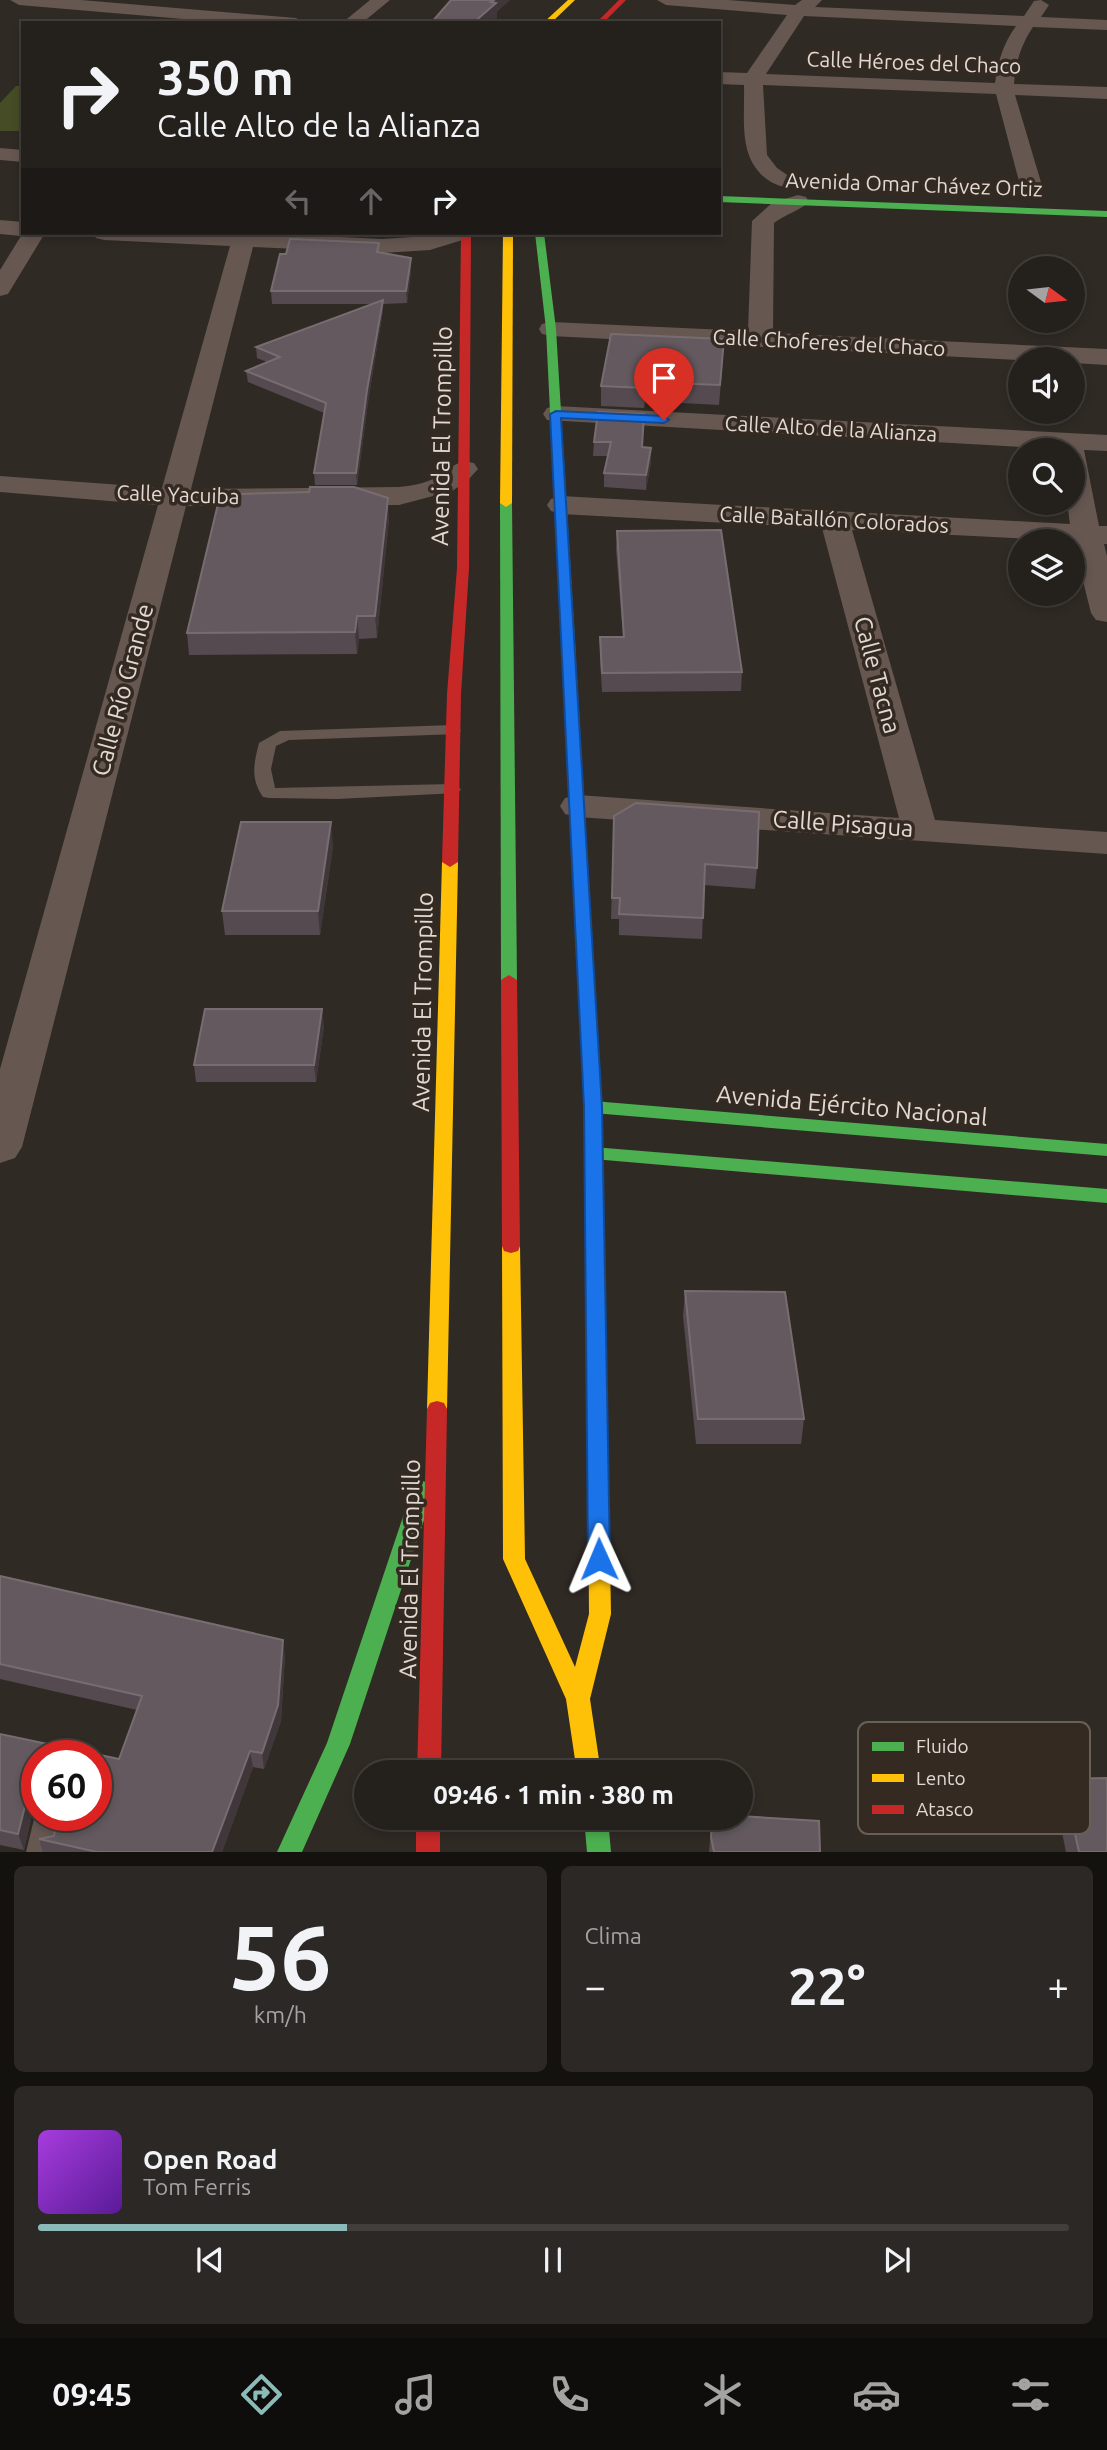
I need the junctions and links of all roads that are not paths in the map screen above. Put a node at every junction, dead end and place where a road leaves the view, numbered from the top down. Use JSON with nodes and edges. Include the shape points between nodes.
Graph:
{"nodes":[{"id":1,"x":19,"y":0,"type":"edge"},
{"id":2,"x":381,"y":0,"type":"edge"},
{"id":3,"x":572,"y":0,"type":"edge"},
{"id":4,"x":602,"y":0,"type":"edge"},
{"id":5,"x":623,"y":0,"type":"edge"},
{"id":6,"x":666,"y":0,"type":"edge"},
{"id":7,"x":1044,"y":0,"type":"edge"},
{"id":8,"x":806,"y":5,"type":"edge"},
{"id":9,"x":209,"y":19,"type":"edge"},
{"id":10,"x":581,"y":19,"type":"dead end"},
{"id":11,"x":252,"y":21,"type":"edge"},
{"id":12,"x":354,"y":21,"type":"edge"},
{"id":13,"x":548,"y":21,"type":"edge"},
{"id":14,"x":601,"y":21,"type":"edge"},
{"id":15,"x":1026,"y":22,"type":"junction"},
{"id":16,"x":1107,"y":25,"type":"edge"},
{"id":17,"x":721,"y":78,"type":"edge"},
{"id":18,"x":753,"y":79,"type":"junction"},
{"id":19,"x":1004,"y":89,"type":"junction"},
{"id":20,"x":1107,"y":93,"type":"edge"},
{"id":21,"x":0,"y":154,"type":"edge"},
{"id":22,"x":21,"y":156,"type":"edge"},
{"id":23,"x":0,"y":172,"type":"edge"},
{"id":24,"x":21,"y":173,"type":"edge"},
{"id":25,"x":759,"y":180,"type":"dead end"},
{"id":26,"x":832,"y":187,"type":"dead end"},
{"id":27,"x":794,"y":188,"type":"junction"},
{"id":28,"x":861,"y":188,"type":"dead end"},
{"id":29,"x":1029,"y":189,"type":"dead end"},
{"id":30,"x":721,"y":199,"type":"edge"},
{"id":31,"x":721,"y":199,"type":"edge"},
{"id":32,"x":870,"y":205,"type":"junction"},
{"id":33,"x":1102,"y":215,"type":"edge"},
{"id":34,"x":0,"y":227,"type":"edge"},
{"id":35,"x":21,"y":229,"type":"edge"},
{"id":36,"x":33,"y":235,"type":"edge"},
{"id":37,"x":197,"y":235,"type":"edge"},
{"id":38,"x":455,"y":235,"type":"edge"},
{"id":39,"x":467,"y":235,"type":"edge"},
{"id":40,"x":508,"y":235,"type":"edge"},
{"id":41,"x":539,"y":235,"type":"edge"},
{"id":42,"x":244,"y":236,"type":"edge"},
{"id":43,"x":382,"y":246,"type":"junction"},
{"id":44,"x":467,"y":277,"type":"junction"},
{"id":45,"x":0,"y":289,"type":"edge"},
{"id":46,"x":551,"y":328,"type":"junction"},
{"id":47,"x":760,"y":340,"type":"junction"},
{"id":48,"x":1008,"y":354,"type":"edge"},
{"id":49,"x":1085,"y":357,"type":"edge"},
{"id":50,"x":1107,"y":357,"type":"edge"},
{"id":51,"x":556,"y":414,"type":"junction"},
{"id":52,"x":1107,"y":443,"type":"edge"},
{"id":53,"x":1008,"y":444,"type":"edge"},
{"id":54,"x":1085,"y":446,"type":"edge"},
{"id":55,"x":557,"y":454,"type":"junction"},
{"id":56,"x":464,"y":469,"type":"junction"},
{"id":57,"x":545,"y":480,"type":"dead end"},
{"id":58,"x":0,"y":484,"type":"edge"},
{"id":59,"x":1085,"y":495,"type":"edge"},
{"id":60,"x":399,"y":496,"type":"junction"},
{"id":61,"x":175,"y":498,"type":"junction"},
{"id":62,"x":561,"y":505,"type":"junction"},
{"id":63,"x":835,"y":521,"type":"junction"},
{"id":64,"x":463,"y":528,"type":"junction"},
{"id":65,"x":523,"y":530,"type":"dead end"},
{"id":66,"x":1096,"y":534,"type":"edge"},
{"id":67,"x":506,"y":567,"type":"junction"},
{"id":68,"x":1107,"y":613,"type":"edge"},
{"id":69,"x":453,"y":730,"type":"junction"},
{"id":70,"x":452,"y":789,"type":"junction"},
{"id":71,"x":578,"y":806,"type":"junction"},
{"id":72,"x":920,"y":830,"type":"junction"},
{"id":73,"x":1107,"y":843,"type":"edge"},
{"id":74,"x":593,"y":1107,"type":"junction"},
{"id":75,"x":0,"y":1147,"type":"edge"},
{"id":76,"x":1107,"y":1150,"type":"edge"},
{"id":77,"x":593,"y":1153,"type":"junction"},
{"id":78,"x":1107,"y":1196,"type":"edge"},
{"id":79,"x":435,"y":1455,"type":"junction"},
{"id":80,"x":578,"y":1699,"type":"junction"},
{"id":81,"x":429,"y":1760,"type":"edge"},
{"id":82,"x":587,"y":1760,"type":"edge"},
{"id":83,"x":428,"y":1830,"type":"edge"},
{"id":84,"x":597,"y":1830,"type":"edge"},
{"id":85,"x":600,"y":1830,"type":"edge"},
{"id":86,"x":45,"y":1831,"type":"edge"},
{"id":87,"x":41,"y":1852,"type":"edge"},
{"id":88,"x":289,"y":1852,"type":"edge"},
{"id":89,"x":428,"y":1852,"type":"edge"},
{"id":90,"x":598,"y":1852,"type":"edge"},
{"id":91,"x":611,"y":1852,"type":"edge"}],
"edges":[{"from":1,"to":9,"type":"street"},
{"from":2,"to":12,"type":"street"},
{"from":3,"to":13,"type":"main road"},
{"from":4,"to":10,"type":"main road"},
{"from":5,"to":14,"type":"main road"},
{"from":6,"to":8,"type":"street"},
{"from":7,"to":15,"type":"street"},
{"from":8,"to":15,"type":"street"},
{"from":8,"to":18,"type":"street"},
{"from":9,"to":11,"type":"street"},
{"from":15,"to":16,"type":"street"},
{"from":15,"to":19,"type":"street","via":[[1007,62]]},
{"from":17,"to":18,"type":"street","name":"Calle Héroes del Chaco"},
{"from":18,"to":19,"type":"street","name":"Calle Héroes del Chaco"},
{"from":18,"to":27,"type":"street","via":[[757,156],[770,172]]},
{"from":19,"to":20,"type":"street","name":"Calle Héroes del Chaco"},
{"from":19,"to":29,"type":"street"},
{"from":21,"to":22,"type":"street"},
{"from":23,"to":24,"type":"street"},
{"from":25,"to":27,"type":"main road","name":"Avenida Omar Chávez Ortiz"},
{"from":26,"to":31,"type":"main road","via":[[836,191],[833,197],[824,199]]},
{"from":27,"to":30,"type":"main road","name":"Avenida Omar Chávez Ortiz"},
{"from":27,"to":32,"type":"main road","name":"Avenida Omar Chávez Ortiz"},
{"from":27,"to":47,"type":"street","via":[[780,208],[762,221]]},
{"from":28,"to":32,"type":"main road","via":[[855,197]]},
{"from":32,"to":33,"type":"main road","name":"Avenida Omar Chávez Ortiz"},
{"from":34,"to":35,"type":"street"},
{"from":36,"to":45,"type":"street"},
{"from":37,"to":42,"type":"street"},
{"from":38,"to":43,"type":"street","via":[[430,243]]},
{"from":39,"to":44,"type":"main road","name":"Avenida El Trompillo"},
{"from":40,"to":67,"type":"main road"},
{"from":41,"to":46,"type":"main road"},
{"from":42,"to":43,"type":"street"},
{"from":42,"to":61,"type":"street","name":"Calle Río Grande"},
{"from":43,"to":44,"type":"street","via":[[435,257]]},
{"from":44,"to":56,"type":"main road","name":"Avenida El Trompillo"},
{"from":46,"to":47,"type":"street","name":"Calle Choferes del Chaco"},
{"from":46,"to":51,"type":"main road"},
{"from":47,"to":48,"type":"street","name":"Calle Choferes del Chaco"},
{"from":49,"to":50,"type":"street","name":"Calle Choferes del Chaco"},
{"from":51,"to":53,"type":"street","name":"Calle Alto de la Alianza"},
{"from":51,"to":55,"type":"main road"},
{"from":52,"to":54,"type":"street","name":"Calle Alto de la Alianza"},
{"from":55,"to":57,"type":"main road"},
{"from":55,"to":62,"type":"main road"},
{"from":56,"to":60,"type":"street","name":"Calle Yacuiba","via":[[433,489]]},
{"from":56,"to":64,"type":"main road","name":"Avenida El Trompillo"},
{"from":58,"to":61,"type":"street","name":"Calle Yacuiba"},
{"from":59,"to":66,"type":"street"},
{"from":60,"to":61,"type":"street","name":"Calle Yacuiba"},
{"from":60,"to":64,"type":"street","name":"Calle Yacuiba","via":[[432,506]]},
{"from":61,"to":75,"type":"street","name":"Calle Río Grande"},
{"from":62,"to":63,"type":"street","name":"Calle Batallón Colorados"},
{"from":62,"to":71,"type":"main road"},
{"from":63,"to":66,"type":"street","name":"Calle Batallón Colorados"},
{"from":63,"to":72,"type":"street","name":"Calle Tacna"},
{"from":64,"to":69,"type":"main road","name":"Avenida El Trompillo"},
{"from":65,"to":67,"type":"main road"},
{"from":66,"to":68,"type":"street"},
{"from":67,"to":80,"type":"main road","via":[[514,1559]]},
{"from":69,"to":70,"type":"main road","name":"Avenida El Trompillo"},
{"from":69,"to":70,"type":"lane","via":[[286,734],[268,743],[261,770],[269,793]]},
{"from":70,"to":79,"type":"main road","name":"Avenida El Trompillo"},
{"from":71,"to":72,"type":"street","name":"Calle Pisagua"},
{"from":71,"to":74,"type":"main road"},
{"from":72,"to":73,"type":"street","name":"Calle Pisagua"},
{"from":74,"to":76,"type":"main road","name":"Avenida Ejército Nacional"},
{"from":74,"to":77,"type":"main road"},
{"from":77,"to":78,"type":"main road"},
{"from":77,"to":80,"type":"main road","via":[[600,1614]]},
{"from":79,"to":81,"type":"main road","name":"Avenida El Trompillo"},
{"from":79,"to":88,"type":"main road","via":[[338,1744]]},
{"from":80,"to":82,"type":"main road"},
{"from":83,"to":89,"type":"main road"},
{"from":84,"to":90,"type":"main road"},
{"from":85,"to":91,"type":"main road"},
{"from":86,"to":87,"type":"lane"}]}
